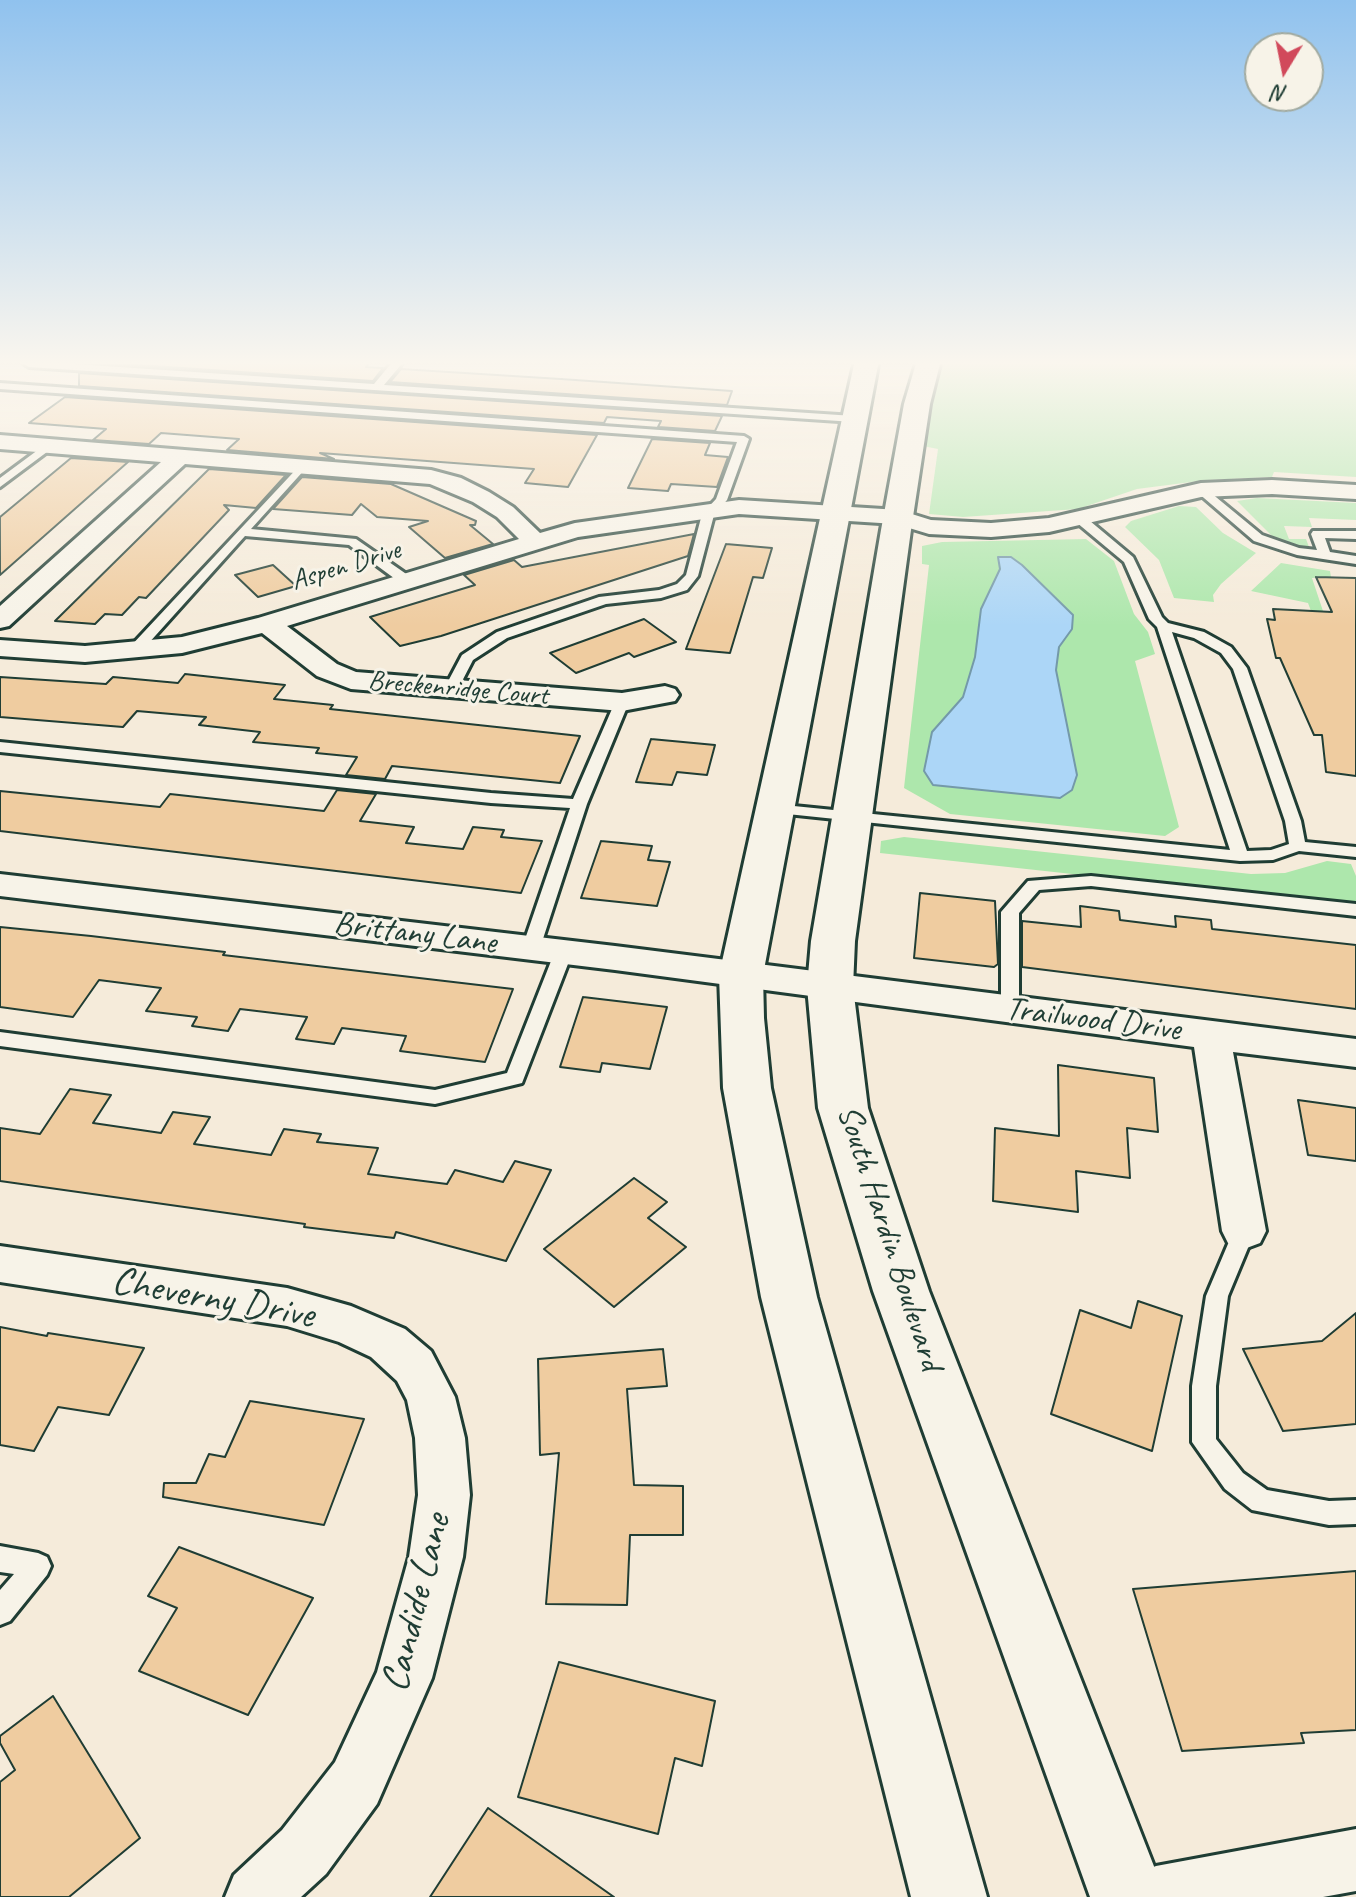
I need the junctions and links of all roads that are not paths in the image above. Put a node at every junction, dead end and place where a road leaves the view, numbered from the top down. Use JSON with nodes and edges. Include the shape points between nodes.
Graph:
{"nodes":[{"id":1,"x":47,"y":449,"type":"edge"},
{"id":2,"x":83,"y":449,"type":"edge"},
{"id":3,"x":740,"y":449,"type":"edge"},
{"id":4,"x":848,"y":449,"type":"edge"},
{"id":5,"x":914,"y":449,"type":"edge"},
{"id":6,"x":180,"y":456,"type":"junction"},
{"id":7,"x":303,"y":465,"type":"junction"},
{"id":8,"x":0,"y":484,"type":"edge"},
{"id":9,"x":1201,"y":490,"type":"junction"},
{"id":10,"x":1356,"y":492,"type":"edge"},
{"id":11,"x":708,"y":514,"type":"junction"},
{"id":12,"x":832,"y":519,"type":"junction"},
{"id":13,"x":1080,"y":519,"type":"junction"},
{"id":14,"x":908,"y":525,"type":"junction"},
{"id":15,"x":243,"y":532,"type":"junction"},
{"id":16,"x":1356,"y":535,"type":"edge"},
{"id":17,"x":535,"y":541,"type":"junction"},
{"id":18,"x":1326,"y":557,"type":"junction"},
{"id":19,"x":1356,"y":560,"type":"edge"},
{"id":20,"x":407,"y":581,"type":"junction"},
{"id":21,"x":0,"y":620,"type":"edge"},
{"id":22,"x":267,"y":624,"type":"junction"},
{"id":23,"x":1163,"y":626,"type":"junction"},
{"id":24,"x":0,"y":648,"type":"edge"},
{"id":25,"x":133,"y":652,"type":"junction"},
{"id":26,"x":451,"y":689,"type":"junction"},
{"id":27,"x":665,"y":695,"type":"dead end"},
{"id":28,"x":622,"y":702,"type":"junction"},
{"id":29,"x":0,"y":747,"type":"edge"},
{"id":30,"x":579,"y":804,"type":"junction"},
{"id":31,"x":774,"y":809,"type":"junction"},
{"id":32,"x":850,"y":816,"type":"junction"},
{"id":33,"x":1298,"y":846,"type":"junction"},
{"id":34,"x":1356,"y":852,"type":"edge"},
{"id":35,"x":1240,"y":856,"type":"junction"},
{"id":36,"x":0,"y":885,"type":"edge"},
{"id":37,"x":1356,"y":910,"type":"edge"},
{"id":38,"x":547,"y":950,"type":"junction"},
{"id":39,"x":741,"y":975,"type":"junction"},
{"id":40,"x":830,"y":987,"type":"junction"},
{"id":41,"x":1010,"y":1011,"type":"junction"},
{"id":42,"x":1211,"y":1034,"type":"junction"},
{"id":43,"x":0,"y":1039,"type":"edge"},
{"id":44,"x":1356,"y":1053,"type":"edge"},
{"id":45,"x":1244,"y":1231,"type":"joint"},
{"id":46,"x":0,"y":1264,"type":"edge"},
{"id":47,"x":414,"y":1366,"type":"joint"},
{"id":48,"x":1356,"y":1512,"type":"edge"},
{"id":49,"x":0,"y":1559,"type":"edge"},
{"id":50,"x":0,"y":1611,"type":"edge"},
{"id":51,"x":1356,"y":1860,"type":"edge"},
{"id":52,"x":256,"y":1897,"type":"edge"},
{"id":53,"x":949,"y":1897,"type":"edge"},
{"id":54,"x":1128,"y":1897,"type":"edge"},
{"id":55,"x":1156,"y":1897,"type":"edge"}],
"edges":[{"from":1,"to":8,"type":"lane"},
{"from":2,"to":6,"type":"street"},
{"from":3,"to":11,"type":"lane","via":[[721,500]]},
{"from":4,"to":12,"type":"main road"},
{"from":5,"to":14,"type":"main road","name":"South Hardin Boulevard"},
{"from":6,"to":7,"type":"street"},
{"from":6,"to":21,"type":"street"},
{"from":7,"to":15,"type":"lane"},
{"from":7,"to":17,"type":"street","via":[[406,473],[453,483],[505,512]]},
{"from":9,"to":10,"type":"street","name":"Aspen Drive"},
{"from":9,"to":13,"type":"street","name":"Aspen Drive"},
{"from":9,"to":18,"type":"lane","via":[[1258,538]]},
{"from":11,"to":12,"type":"street","name":"Aspen Drive"},
{"from":11,"to":17,"type":"street","name":"Aspen Drive","via":[[628,521]]},
{"from":11,"to":26,"type":"lane","via":[[692,576],[682,587],[604,600],[502,635],[467,658]]},
{"from":12,"to":14,"type":"street","name":"Aspen Drive"},
{"from":12,"to":31,"type":"main road"},
{"from":13,"to":14,"type":"street","name":"Aspen Drive","via":[[991,530]]},
{"from":13,"to":23,"type":"lane","via":[[1129,560]]},
{"from":14,"to":32,"type":"main road","name":"South Hardin Boulevard"},
{"from":15,"to":20,"type":"lane","via":[[352,542]]},
{"from":15,"to":25,"type":"lane"},
{"from":16,"to":18,"type":"lane","via":[[1317,534]]},
{"from":17,"to":20,"type":"street","name":"Aspen Drive"},
{"from":18,"to":19,"type":"lane"},
{"from":20,"to":22,"type":"street","name":"Aspen Drive"},
{"from":22,"to":25,"type":"street","name":"Aspen Drive"},
{"from":22,"to":26,"type":"street","name":"Breckenridge Court","via":[[327,670],[351,680]]},
{"from":23,"to":33,"type":"lane","via":[[1199,635],[1226,650],[1240,668]]},
{"from":23,"to":35,"type":"lane"},
{"from":24,"to":25,"type":"street","name":"Aspen Drive"},
{"from":26,"to":28,"type":"street","name":"Breckenridge Court"},
{"from":27,"to":28,"type":"street","name":"Breckenridge Court"},
{"from":28,"to":30,"type":"lane"},
{"from":29,"to":30,"type":"lane"},
{"from":30,"to":38,"type":"lane"},
{"from":31,"to":32,"type":"lane"},
{"from":31,"to":39,"type":"main road"},
{"from":32,"to":35,"type":"lane"},
{"from":32,"to":40,"type":"main road","name":"South Hardin Boulevard"},
{"from":33,"to":34,"type":"lane"},
{"from":33,"to":35,"type":"lane","via":[[1273,855]]},
{"from":36,"to":38,"type":"street","name":"Brittany Lane"},
{"from":37,"to":41,"type":"lane","via":[[1091,881],[1034,885],[1010,912]]},
{"from":38,"to":39,"type":"street","name":"Brittany Lane"},
{"from":38,"to":43,"type":"lane","via":[[515,1078],[435,1097]]},
{"from":39,"to":40,"type":"street","name":"Brittany Lane"},
{"from":39,"to":53,"type":"main road","via":[[747,1088],[789,1297]]},
{"from":40,"to":41,"type":"street","name":"Trailwood Drive"},
{"from":40,"to":54,"type":"main road","name":"South Hardin Boulevard","via":[[843,1108],[901,1291]]},
{"from":41,"to":42,"type":"street","name":"Trailwood Drive"},
{"from":42,"to":44,"type":"street","name":"Trailwood Drive"},
{"from":42,"to":45,"type":"street"},
{"from":45,"to":48,"type":"lane","via":[[1217,1296],[1204,1386],[1204,1442],[1234,1481],[1261,1501],[1329,1513]]},
{"from":46,"to":47,"type":"street","name":"Cheverny Drive","via":[[287,1307],[388,1343]]},
{"from":47,"to":52,"type":"street","name":"Candide Lane","via":[[431,1397],[444,1495],[436,1557],[404,1678],[356,1783],[304,1852]]},
{"from":49,"to":50,"type":"lane","via":[[38,1566]]},
{"from":51,"to":55,"type":"street"}]}
